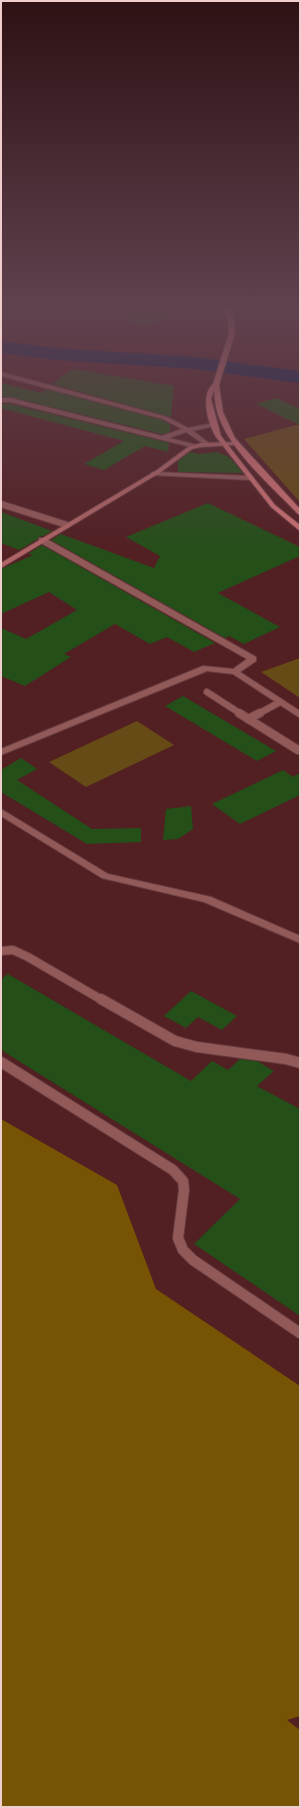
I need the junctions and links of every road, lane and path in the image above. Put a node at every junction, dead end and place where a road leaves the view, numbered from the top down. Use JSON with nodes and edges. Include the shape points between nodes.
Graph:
{"nodes":[{"id":1,"x":55,"y":388,"type":"edge"},
{"id":2,"x":213,"y":388,"type":"edge"},
{"id":3,"x":216,"y":388,"type":"edge"},
{"id":4,"x":1,"y":400,"type":"edge"},
{"id":5,"x":214,"y":426,"type":"junction"},
{"id":6,"x":187,"y":430,"type":"junction"},
{"id":7,"x":161,"y":438,"type":"junction"},
{"id":8,"x":207,"y":444,"type":"junction"},
{"id":9,"x":224,"y":444,"type":"junction"},
{"id":10,"x":236,"y":444,"type":"junction"},
{"id":11,"x":195,"y":446,"type":"junction"},
{"id":12,"x":153,"y":474,"type":"junction"},
{"id":13,"x":251,"y":478,"type":"junction"},
{"id":14,"x":1,"y":504,"type":"edge"},
{"id":15,"x":300,"y":513,"type":"edge"},
{"id":16,"x":67,"y":525,"type":"junction"},
{"id":17,"x":300,"y":529,"type":"edge"},
{"id":18,"x":42,"y":540,"type":"junction"},
{"id":19,"x":2,"y":564,"type":"edge"},
{"id":20,"x":235,"y":672,"type":"junction"},
{"id":21,"x":207,"y":692,"type":"dead end"},
{"id":22,"x":280,"y":702,"type":"junction"},
{"id":23,"x":300,"y":715,"type":"edge"},
{"id":24,"x":248,"y":719,"type":"junction"},
{"id":25,"x":298,"y":750,"type":"dead end"},
{"id":26,"x":1,"y":752,"type":"edge"},
{"id":27,"x":1,"y":812,"type":"edge"},
{"id":28,"x":300,"y":940,"type":"edge"},
{"id":29,"x":1,"y":951,"type":"edge"},
{"id":30,"x":1,"y":1062,"type":"edge"},
{"id":31,"x":300,"y":1063,"type":"edge"},
{"id":32,"x":300,"y":1333,"type":"edge"}],
"edges":[{"from":1,"to":6,"type":"street","via":[[165,418]]},
{"from":2,"to":5,"type":"main road","via":[[208,398]]},
{"from":3,"to":10,"type":"main road","via":[[220,412]]},
{"from":4,"to":7,"type":"street","via":[[10,400]]},
{"from":5,"to":6,"type":"street"},
{"from":5,"to":9,"type":"main road"},
{"from":6,"to":7,"type":"street"},
{"from":6,"to":8,"type":"street"},
{"from":7,"to":11,"type":"street"},
{"from":8,"to":9,"type":"main road"},
{"from":8,"to":11,"type":"main road"},
{"from":9,"to":10,"type":"main road"},
{"from":9,"to":13,"type":"main road"},
{"from":10,"to":15,"type":"main road"},
{"from":11,"to":12,"type":"main road"},
{"from":12,"to":13,"type":"street"},
{"from":12,"to":16,"type":"main road"},
{"from":13,"to":17,"type":"main road","via":[[273,506]]},
{"from":14,"to":16,"type":"lane"},
{"from":16,"to":18,"type":"main road"},
{"from":18,"to":19,"type":"main road"},
{"from":18,"to":20,"type":"street","via":[[253,659]]},
{"from":20,"to":22,"type":"street"},
{"from":20,"to":26,"type":"street","via":[[206,668]]},
{"from":21,"to":24,"type":"lane"},
{"from":22,"to":23,"type":"street"},
{"from":22,"to":24,"type":"lane"},
{"from":24,"to":25,"type":"lane"},
{"from":27,"to":28,"type":"street","via":[[105,876],[207,899]]},
{"from":29,"to":31,"type":"lane","via":[[13,950],[28,957],[175,1042]]},
{"from":30,"to":32,"type":"lane","via":[[173,1170],[183,1181],[178,1238],[183,1250],[193,1260]]}]}
